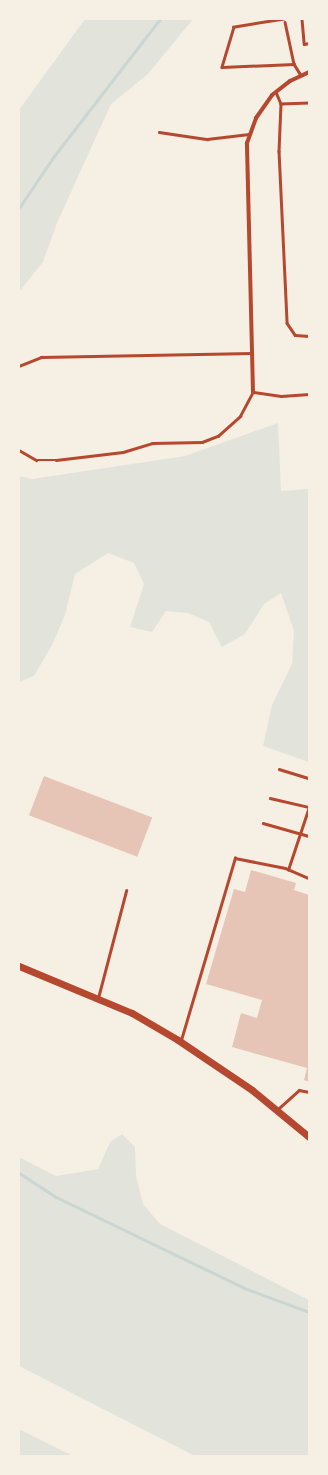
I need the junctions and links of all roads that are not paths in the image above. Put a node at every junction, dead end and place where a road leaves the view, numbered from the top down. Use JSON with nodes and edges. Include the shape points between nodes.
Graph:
{"nodes":[{"id":1,"x":302,"y":19,"type":"edge"},
{"id":2,"x":284,"y":20,"type":"edge"},
{"id":3,"x":309,"y":43,"type":"edge"},
{"id":4,"x":294,"y":64,"type":"junction"},
{"id":5,"x":309,"y":72,"type":"edge"},
{"id":6,"x":301,"y":75,"type":"junction"},
{"id":7,"x":276,"y":92,"type":"junction"},
{"id":8,"x":309,"y":103,"type":"edge"},
{"id":9,"x":282,"y":104,"type":"junction"},
{"id":10,"x":159,"y":132,"type":"dead end"},
{"id":11,"x":249,"y":134,"type":"junction"},
{"id":12,"x":309,"y":336,"type":"edge"},
{"id":13,"x":252,"y":353,"type":"junction"},
{"id":14,"x":19,"y":366,"type":"edge"},
{"id":15,"x":253,"y":392,"type":"junction"},
{"id":16,"x":309,"y":394,"type":"edge"},
{"id":17,"x":19,"y":450,"type":"edge"},
{"id":18,"x":279,"y":769,"type":"dead end"},
{"id":19,"x":309,"y":778,"type":"edge"},
{"id":20,"x":270,"y":798,"type":"dead end"},
{"id":21,"x":309,"y":807,"type":"edge"},
{"id":22,"x":263,"y":823,"type":"dead end"},
{"id":23,"x":300,"y":833,"type":"junction"},
{"id":24,"x":309,"y":836,"type":"edge"},
{"id":25,"x":288,"y":870,"type":"junction"},
{"id":26,"x":309,"y":878,"type":"edge"},
{"id":27,"x":126,"y":891,"type":"dead end"},
{"id":28,"x":19,"y":966,"type":"edge"},
{"id":29,"x":97,"y":998,"type":"junction"},
{"id":30,"x":181,"y":1042,"type":"junction"},
{"id":31,"x":309,"y":1092,"type":"edge"},
{"id":32,"x":277,"y":1110,"type":"junction"},
{"id":33,"x":309,"y":1137,"type":"edge"}],
"edges":[{"from":1,"to":3,"type":"lane","via":[[304,44]]},
{"from":2,"to":4,"type":"lane"},
{"from":2,"to":4,"type":"lane","via":[[234,26],[222,67]]},
{"from":4,"to":6,"type":"lane"},
{"from":5,"to":6,"type":"street"},
{"from":6,"to":7,"type":"street"},
{"from":7,"to":9,"type":"lane"},
{"from":7,"to":11,"type":"street","via":[[256,118]]},
{"from":8,"to":9,"type":"lane"},
{"from":9,"to":12,"type":"lane","via":[[279,151],[287,323],[296,335]]},
{"from":10,"to":11,"type":"lane","via":[[208,139]]},
{"from":11,"to":13,"type":"street","via":[[247,180]]},
{"from":13,"to":14,"type":"lane","via":[[41,358]]},
{"from":13,"to":15,"type":"street"},
{"from":15,"to":16,"type":"lane","via":[[281,396]]},
{"from":15,"to":17,"type":"lane","via":[[240,416],[218,436],[202,442],[152,443],[123,452],[56,460],[36,460]]},
{"from":18,"to":19,"type":"lane"},
{"from":20,"to":21,"type":"lane"},
{"from":21,"to":23,"type":"lane"},
{"from":22,"to":23,"type":"lane"},
{"from":23,"to":24,"type":"lane"},
{"from":23,"to":25,"type":"lane"},
{"from":25,"to":26,"type":"lane"},
{"from":25,"to":30,"type":"lane","via":[[235,858]]},
{"from":27,"to":29,"type":"lane"},
{"from":28,"to":29,"type":"street"},
{"from":29,"to":30,"type":"street"},
{"from":30,"to":32,"type":"street"},
{"from":31,"to":32,"type":"lane","via":[[299,1090]]},
{"from":32,"to":33,"type":"street"}]}
